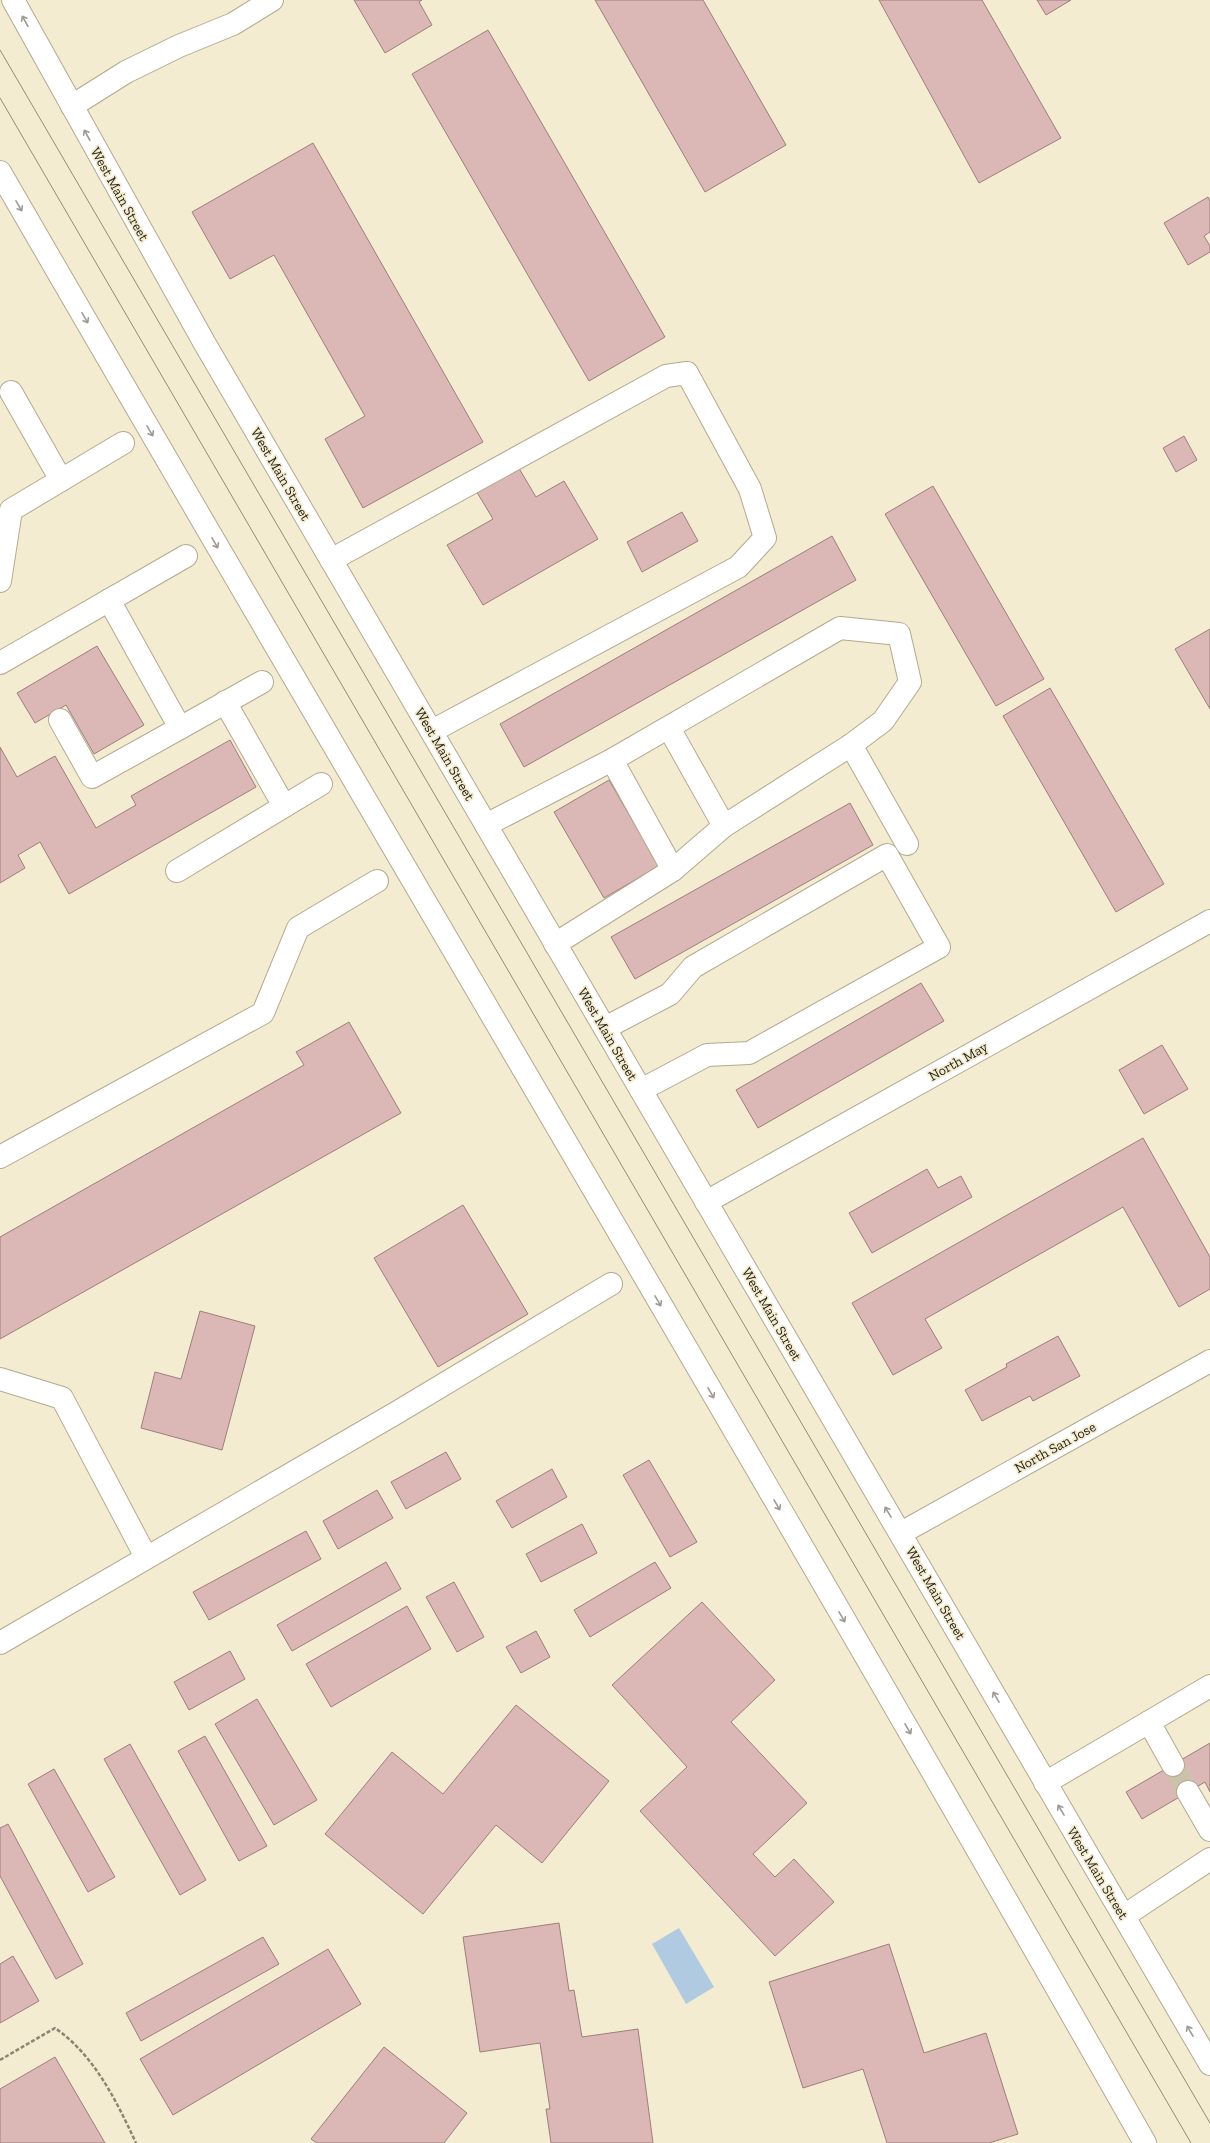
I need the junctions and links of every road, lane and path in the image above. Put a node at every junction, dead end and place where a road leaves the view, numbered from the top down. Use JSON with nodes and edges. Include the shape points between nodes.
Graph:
{"nodes":[{"id":1,"x":13,"y":0,"type":"edge"},
{"id":2,"x":272,"y":0,"type":"edge"},
{"id":3,"x":72,"y":106,"type":"junction"},
{"id":4,"x":1,"y":178,"type":"edge"},
{"id":5,"x":11,"y":392,"type":"dead end"},
{"id":6,"x":123,"y":443,"type":"dead end"},
{"id":7,"x":60,"y":480,"type":"junction"},
{"id":8,"x":186,"y":556,"type":"dead end"},
{"id":9,"x":331,"y":560,"type":"junction"},
{"id":10,"x":0,"y":581,"type":"edge"},
{"id":11,"x":109,"y":600,"type":"junction"},
{"id":12,"x":0,"y":663,"type":"edge"},
{"id":13,"x":262,"y":682,"type":"dead end"},
{"id":14,"x":225,"y":702,"type":"junction"},
{"id":15,"x":60,"y":720,"type":"dead end"},
{"id":16,"x":180,"y":728,"type":"junction"},
{"id":17,"x":669,"y":728,"type":"junction"},
{"id":18,"x":432,"y":731,"type":"junction"},
{"id":19,"x":851,"y":745,"type":"junction"},
{"id":20,"x":612,"y":760,"type":"junction"},
{"id":21,"x":321,"y":784,"type":"dead end"},
{"id":22,"x":284,"y":806,"type":"junction"},
{"id":23,"x":486,"y":825,"type":"junction"},
{"id":24,"x":724,"y":826,"type":"junction"},
{"id":25,"x":907,"y":844,"type":"dead end"},
{"id":26,"x":673,"y":870,"type":"junction"},
{"id":27,"x":177,"y":871,"type":"dead end"},
{"id":28,"x":377,"y":881,"type":"dead end"},
{"id":29,"x":1210,"y":921,"type":"edge"},
{"id":30,"x":555,"y":944,"type":"junction"},
{"id":31,"x":605,"y":1028,"type":"junction"},
{"id":32,"x":641,"y":1090,"type":"junction"},
{"id":33,"x":0,"y":1157,"type":"edge"},
{"id":34,"x":706,"y":1202,"type":"junction"},
{"id":35,"x":611,"y":1284,"type":"dead end"},
{"id":36,"x":1210,"y":1361,"type":"edge"},
{"id":37,"x":0,"y":1379,"type":"edge"},
{"id":38,"x":901,"y":1533,"type":"junction"},
{"id":39,"x":146,"y":1557,"type":"junction"},
{"id":40,"x":0,"y":1643,"type":"edge"},
{"id":41,"x":1210,"y":1686,"type":"edge"},
{"id":42,"x":1149,"y":1722,"type":"junction"},
{"id":43,"x":1173,"y":1765,"type":"tunnel mouth"},
{"id":44,"x":1045,"y":1783,"type":"junction"},
{"id":45,"x":1188,"y":1792,"type":"tunnel mouth"},
{"id":46,"x":1210,"y":1830,"type":"edge"},
{"id":47,"x":1210,"y":1858,"type":"edge"},
{"id":48,"x":1124,"y":1916,"type":"junction"},
{"id":49,"x":0,"y":2060,"type":"edge"},
{"id":50,"x":1210,"y":2064,"type":"edge"},
{"id":51,"x":136,"y":2143,"type":"edge"},
{"id":52,"x":1145,"y":2143,"type":"edge"}],
"edges":[{"from":3,"to":1,"type":"main road","name":"West Main Street","one_way":true},
{"from":2,"to":3,"type":"main road","via":[[233,24],[179,46],[126,72]]},
{"from":9,"to":3,"type":"main road","name":"West Main Street","one_way":true,"via":[[164,273]]},
{"from":4,"to":52,"type":"main road","one_way":true,"via":[[961,1818]]},
{"from":5,"to":7,"type":"main road"},
{"from":6,"to":7,"type":"main road"},
{"from":7,"to":10,"type":"main road","via":[[11,510]]},
{"from":8,"to":11,"type":"main road"},
{"from":9,"to":18,"type":"main road","name":"West Main Street"},
{"from":9,"to":18,"type":"main road","via":[[666,376],[687,373],[750,489],[765,538],[738,567]]},
{"from":11,"to":12,"type":"main road"},
{"from":11,"to":16,"type":"main road"},
{"from":13,"to":14,"type":"main road"},
{"from":14,"to":16,"type":"main road"},
{"from":14,"to":22,"type":"main road"},
{"from":15,"to":16,"type":"main road","via":[[92,777]]},
{"from":17,"to":19,"type":"main road","via":[[840,628],[899,634],[910,682],[883,721]]},
{"from":17,"to":20,"type":"main road"},
{"from":17,"to":24,"type":"main road"},
{"from":18,"to":23,"type":"main road","name":"West Main Street"},
{"from":19,"to":24,"type":"main road"},
{"from":19,"to":25,"type":"main road"},
{"from":20,"to":23,"type":"main road"},
{"from":20,"to":26,"type":"main road"},
{"from":21,"to":22,"type":"main road"},
{"from":22,"to":27,"type":"main road"},
{"from":23,"to":30,"type":"main road","name":"West Main Street"},
{"from":24,"to":26,"type":"main road"},
{"from":26,"to":30,"type":"main road"},
{"from":28,"to":33,"type":"main road","via":[[298,928],[263,1013]]},
{"from":29,"to":34,"type":"main road","name":"North May"},
{"from":30,"to":31,"type":"main road","name":"West Main Street"},
{"from":31,"to":32,"type":"main road","name":"West Main Street"},
{"from":31,"to":32,"type":"main road","via":[[670,994],[694,967],[887,855],[939,946],[749,1053],[707,1055]]},
{"from":32,"to":34,"type":"main road","name":"West Main Street"},
{"from":38,"to":34,"type":"main road","name":"West Main Street","one_way":true},
{"from":35,"to":39,"type":"main road","via":[[396,1413]]},
{"from":36,"to":38,"type":"main road","name":"North San Jose"},
{"from":37,"to":39,"type":"main road","via":[[62,1398]]},
{"from":44,"to":38,"type":"main road","name":"West Main Street","one_way":true},
{"from":39,"to":40,"type":"main road"},
{"from":41,"to":42,"type":"main road"},
{"from":42,"to":43,"type":"main road"},
{"from":42,"to":44,"type":"main road"},
{"from":48,"to":44,"type":"main road","name":"West Main Street","one_way":true},
{"from":45,"to":46,"type":"main road"},
{"from":47,"to":48,"type":"main road"},
{"from":50,"to":48,"type":"main road","name":"West Main Street","one_way":true},
{"from":49,"to":51,"type":"path","via":[[55,2028],[71,2039],[89,2058]]}]}
